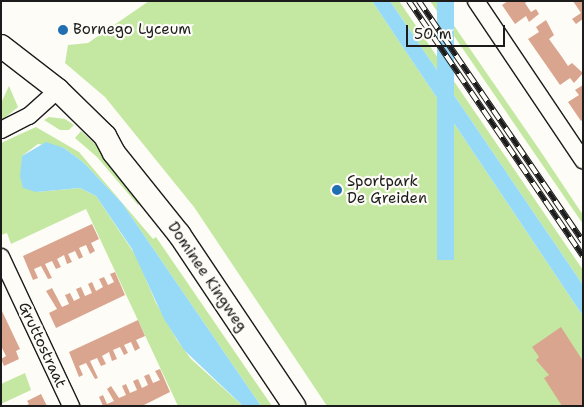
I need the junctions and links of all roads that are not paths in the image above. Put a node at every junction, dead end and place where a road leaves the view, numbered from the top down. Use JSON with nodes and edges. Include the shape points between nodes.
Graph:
{"nodes":[{"id":1,"x":476,"y":1,"type":"edge"},
{"id":2,"x":1,"y":46,"type":"edge"},
{"id":3,"x":1,"y":58,"type":"edge"},
{"id":4,"x":53,"y":94,"type":"junction"},
{"id":5,"x":1,"y":130,"type":"edge"},
{"id":6,"x":583,"y":160,"type":"edge"},
{"id":7,"x":2,"y":259,"type":"edge"},
{"id":8,"x":71,"y":406,"type":"edge"},
{"id":9,"x":294,"y":406,"type":"edge"}],
"edges":[{"from":1,"to":6,"type":"street"},
{"from":2,"to":4,"type":"main road","name":"Dominee Kingweg"},
{"from":3,"to":4,"type":"main road","name":"Dominee Kingweg"},
{"from":4,"to":5,"type":"street","via":[[29,116]]},
{"from":4,"to":9,"type":"main road","name":"Dominee Kingweg","via":[[100,130],[114,153],[172,224]]},
{"from":7,"to":8,"type":"street","name":"Gruttostraat"}]}
